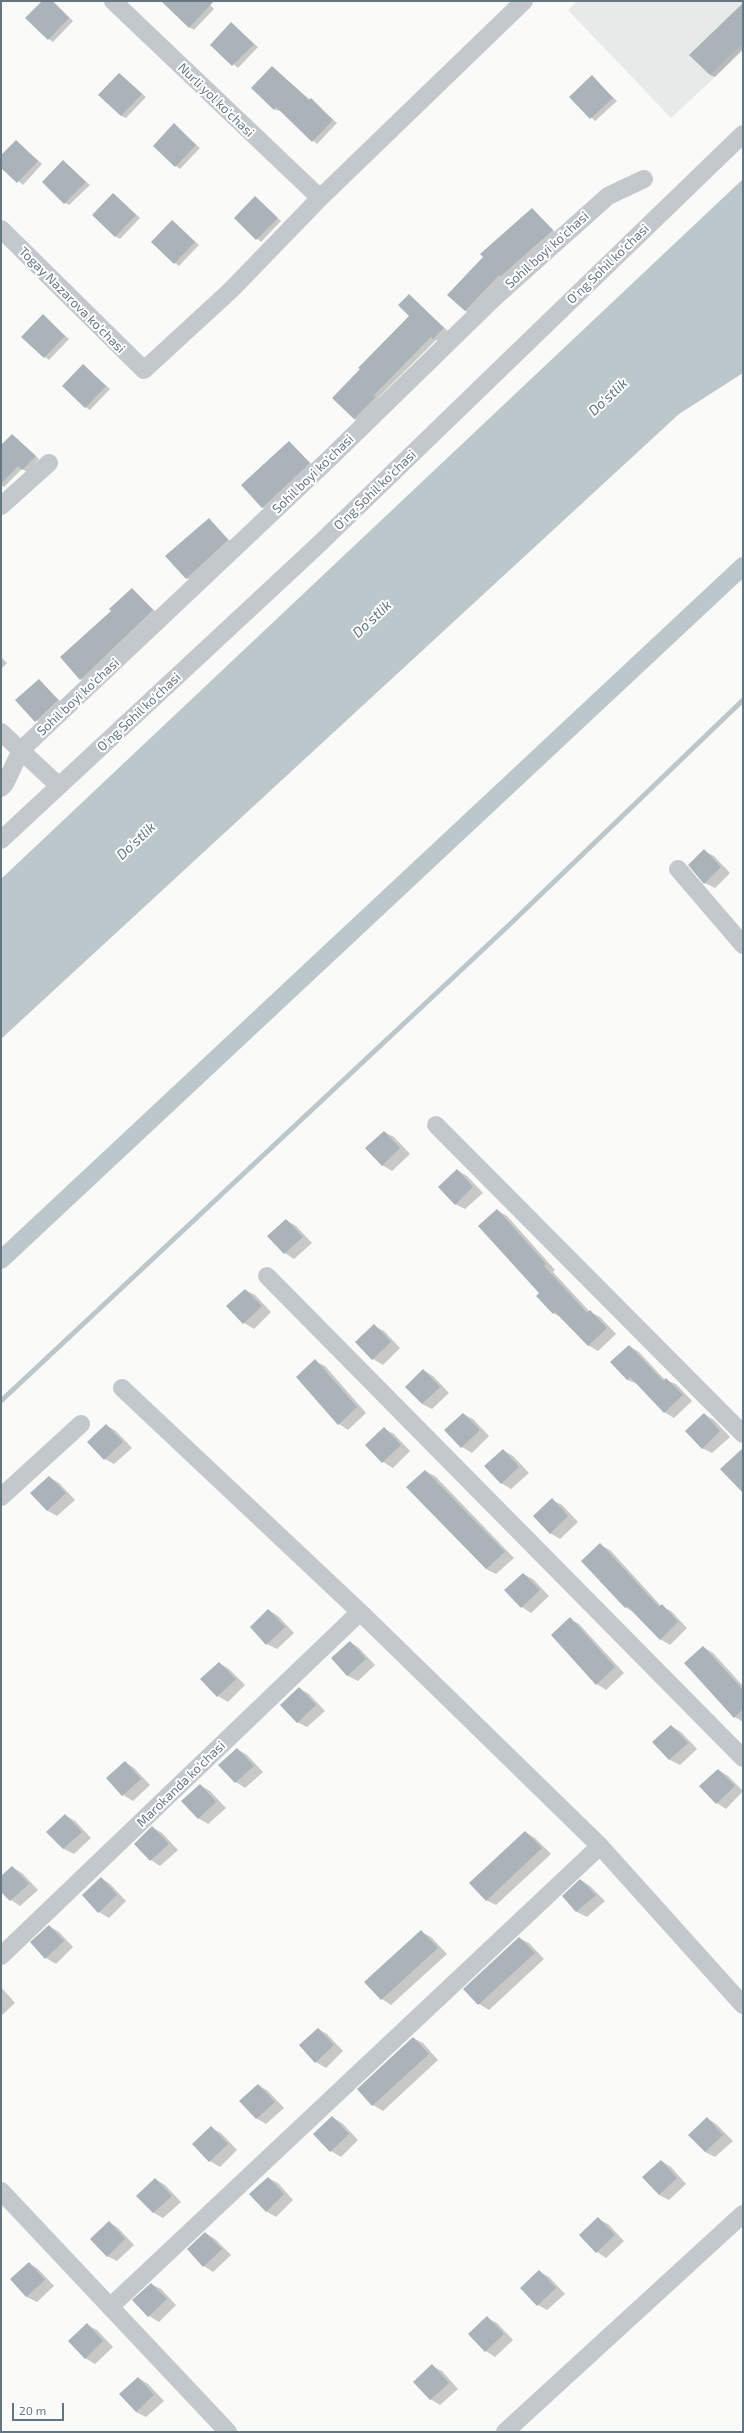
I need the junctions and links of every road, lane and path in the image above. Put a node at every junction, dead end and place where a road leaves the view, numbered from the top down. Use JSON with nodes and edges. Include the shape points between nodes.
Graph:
{"nodes":[{"id":1,"x":113,"y":1,"type":"edge"},
{"id":2,"x":524,"y":1,"type":"edge"},
{"id":3,"x":743,"y":134,"type":"edge"},
{"id":4,"x":644,"y":179,"type":"dead end"},
{"id":5,"x":320,"y":198,"type":"junction"},
{"id":6,"x":1,"y":229,"type":"edge"},
{"id":7,"x":49,"y":462,"type":"dead end"},
{"id":8,"x":1,"y":506,"type":"edge"},
{"id":9,"x":1,"y":732,"type":"edge"},
{"id":10,"x":21,"y":750,"type":"junction"},
{"id":11,"x":59,"y":786,"type":"junction"},
{"id":12,"x":1,"y":788,"type":"edge"},
{"id":13,"x":1,"y":840,"type":"edge"},
{"id":14,"x":678,"y":869,"type":"dead end"},
{"id":15,"x":743,"y":944,"type":"edge"},
{"id":16,"x":436,"y":1126,"type":"dead end"},
{"id":17,"x":267,"y":1276,"type":"dead end"},
{"id":18,"x":122,"y":1388,"type":"dead end"},
{"id":19,"x":81,"y":1424,"type":"dead end"},
{"id":20,"x":743,"y":1434,"type":"edge"},
{"id":21,"x":1,"y":1497,"type":"edge"},
{"id":22,"x":360,"y":1612,"type":"junction"},
{"id":23,"x":743,"y":1758,"type":"edge"},
{"id":24,"x":600,"y":1846,"type":"junction"},
{"id":25,"x":1,"y":1956,"type":"edge"},
{"id":26,"x":743,"y":2005,"type":"edge"},
{"id":27,"x":1,"y":2192,"type":"edge"},
{"id":28,"x":743,"y":2214,"type":"edge"},
{"id":29,"x":110,"y":2307,"type":"junction"},
{"id":30,"x":228,"y":2432,"type":"edge"},
{"id":31,"x":505,"y":2432,"type":"edge"}],
"edges":[{"from":1,"to":5,"type":"street","name":"Nurli yol ko'chasi"},
{"from":2,"to":5,"type":"street"},
{"from":3,"to":11,"type":"street","name":"O'ng Sohil ko'chasi","via":[[316,547]]},
{"from":4,"to":10,"type":"street","name":"Sohil boyi ko'chasi","via":[[608,196],[494,298],[329,459]]},
{"from":5,"to":6,"type":"street","name":"Togay Nazarova ko'chasi","via":[[231,290],[144,370]]},
{"from":7,"to":8,"type":"street"},
{"from":9,"to":10,"type":"street"},
{"from":10,"to":11,"type":"street"},
{"from":10,"to":12,"type":"street","name":"Sohil boyi ko'chasi"},
{"from":11,"to":13,"type":"street","name":"O'ng Sohil ko'chasi"},
{"from":14,"to":15,"type":"street"},
{"from":16,"to":20,"type":"street"},
{"from":17,"to":23,"type":"street"},
{"from":18,"to":22,"type":"street"},
{"from":19,"to":21,"type":"street"},
{"from":22,"to":24,"type":"street"},
{"from":22,"to":25,"type":"street","name":"Marokanda ko'chasi"},
{"from":24,"to":26,"type":"street"},
{"from":24,"to":29,"type":"street"},
{"from":27,"to":29,"type":"street"},
{"from":28,"to":31,"type":"street"},
{"from":29,"to":30,"type":"street"}]}
